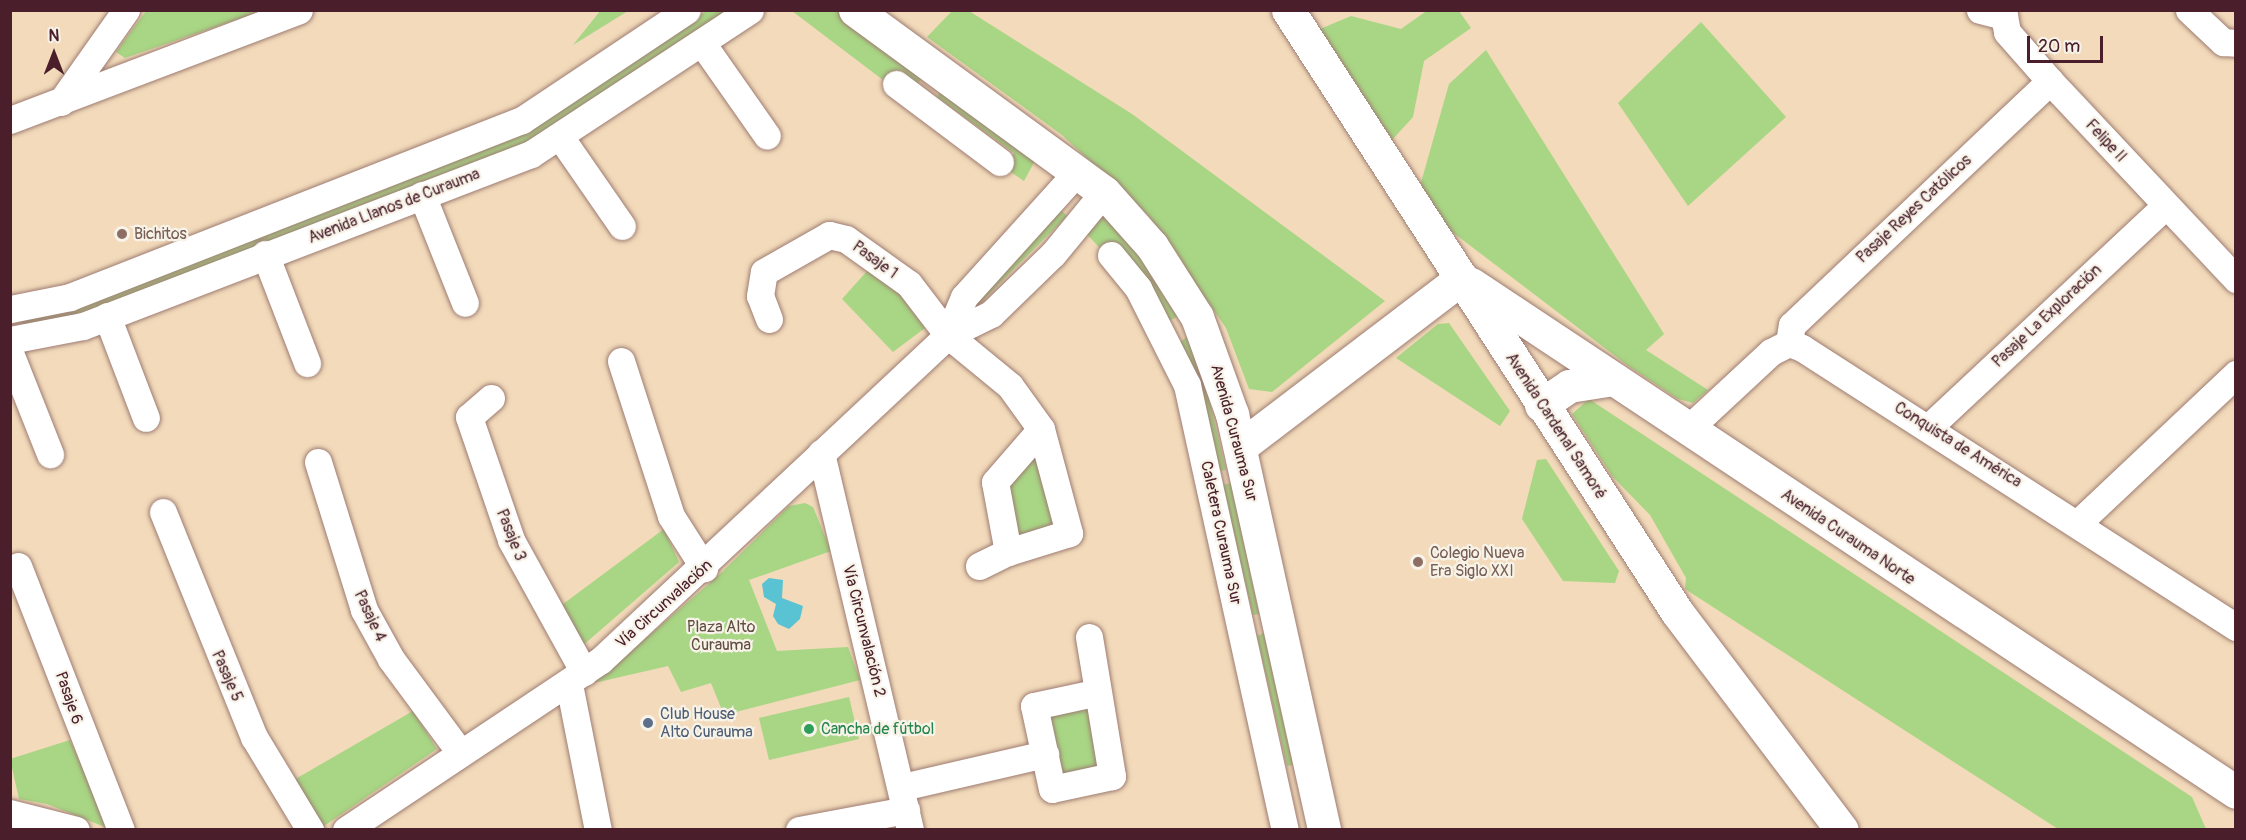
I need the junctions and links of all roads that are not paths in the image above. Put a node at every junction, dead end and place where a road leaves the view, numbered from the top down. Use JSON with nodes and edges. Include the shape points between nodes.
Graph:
{"nodes":[{"id":1,"x":126,"y":10,"type":"edge"},
{"id":2,"x":299,"y":10,"type":"edge"},
{"id":3,"x":687,"y":10,"type":"edge"},
{"id":4,"x":750,"y":10,"type":"edge"},
{"id":5,"x":855,"y":10,"type":"edge"},
{"id":6,"x":1288,"y":10,"type":"edge"},
{"id":7,"x":2189,"y":10,"type":"edge"},
{"id":8,"x":1997,"y":12,"type":"edge"},
{"id":9,"x":702,"y":43,"type":"junction"},
{"id":10,"x":2235,"y":43,"type":"edge"},
{"id":11,"x":941,"y":72,"type":"junction"},
{"id":12,"x":2050,"y":81,"type":"junction"},
{"id":13,"x":896,"y":84,"type":"dead end"},
{"id":14,"x":919,"y":101,"type":"junction"},
{"id":15,"x":61,"y":102,"type":"junction"},
{"id":16,"x":10,"y":120,"type":"edge"},
{"id":17,"x":767,"y":136,"type":"dead end"},
{"id":18,"x":561,"y":138,"type":"junction"},
{"id":19,"x":1000,"y":162,"type":"dead end"},
{"id":20,"x":1078,"y":171,"type":"junction"},
{"id":21,"x":1104,"y":192,"type":"junction"},
{"id":22,"x":422,"y":195,"type":"junction"},
{"id":23,"x":2165,"y":206,"type":"junction"},
{"id":24,"x":622,"y":226,"type":"dead end"},
{"id":25,"x":265,"y":255,"type":"junction"},
{"id":26,"x":1111,"y":255,"type":"dead end"},
{"id":27,"x":1462,"y":278,"type":"junction"},
{"id":28,"x":2235,"y":279,"type":"edge"},
{"id":29,"x":465,"y":303,"type":"dead end"},
{"id":30,"x":10,"y":309,"type":"edge"},
{"id":31,"x":107,"y":316,"type":"junction"},
{"id":32,"x":1197,"y":317,"type":"junction"},
{"id":33,"x":769,"y":319,"type":"dead end"},
{"id":34,"x":1164,"y":334,"type":"junction"},
{"id":35,"x":948,"y":335,"type":"junction"},
{"id":36,"x":10,"y":340,"type":"edge"},
{"id":37,"x":1789,"y":344,"type":"junction"},
{"id":38,"x":10,"y":354,"type":"edge"},
{"id":39,"x":621,"y":361,"type":"dead end"},
{"id":40,"x":307,"y":363,"type":"dead end"},
{"id":41,"x":2235,"y":374,"type":"edge"},
{"id":42,"x":1612,"y":379,"type":"junction"},
{"id":43,"x":491,"y":398,"type":"dead end"},
{"id":44,"x":1541,"y":405,"type":"junction"},
{"id":45,"x":146,"y":418,"type":"dead end"},
{"id":46,"x":1930,"y":426,"type":"junction"},
{"id":47,"x":1041,"y":429,"type":"junction"},
{"id":48,"x":1688,"y":429,"type":"junction"},
{"id":49,"x":821,"y":453,"type":"junction"},
{"id":50,"x":50,"y":454,"type":"dead end"},
{"id":51,"x":1243,"y":459,"type":"junction"},
{"id":52,"x":318,"y":462,"type":"dead end"},
{"id":53,"x":1210,"y":479,"type":"junction"},
{"id":54,"x":163,"y":512,"type":"dead end"},
{"id":55,"x":2079,"y":522,"type":"junction"},
{"id":56,"x":1008,"y":552,"type":"junction"},
{"id":57,"x":18,"y":566,"type":"dead end"},
{"id":58,"x":980,"y":566,"type":"dead end"},
{"id":59,"x":705,"y":568,"type":"junction"},
{"id":60,"x":1279,"y":621,"type":"junction"},
{"id":61,"x":2235,"y":627,"type":"edge"},
{"id":62,"x":1243,"y":630,"type":"junction"},
{"id":63,"x":1089,"y":637,"type":"dead end"},
{"id":64,"x":576,"y":678,"type":"junction"},
{"id":65,"x":1094,"y":693,"type":"junction"},
{"id":66,"x":459,"y":752,"type":"junction"},
{"id":67,"x":1045,"y":754,"type":"junction"},
{"id":68,"x":1311,"y":770,"type":"junction"},
{"id":69,"x":1274,"y":779,"type":"junction"},
{"id":70,"x":2235,"y":792,"type":"edge"},
{"id":71,"x":906,"y":809,"type":"edge"},
{"id":72,"x":10,"y":813,"type":"edge"},
{"id":73,"x":76,"y":830,"type":"edge"},
{"id":74,"x":121,"y":830,"type":"edge"},
{"id":75,"x":310,"y":830,"type":"edge"},
{"id":76,"x":346,"y":830,"type":"edge"},
{"id":77,"x":598,"y":830,"type":"edge"},
{"id":78,"x":799,"y":830,"type":"edge"},
{"id":79,"x":1285,"y":830,"type":"edge"},
{"id":80,"x":1324,"y":830,"type":"edge"},
{"id":81,"x":1842,"y":830,"type":"edge"}],
"edges":[{"from":1,"to":15,"type":"street"},
{"from":2,"to":15,"type":"street"},
{"from":3,"to":30,"type":"street","name":"Avenida Llanos de Curauma","via":[[522,120],[70,297]]},
{"from":4,"to":9,"type":"street","name":"Avenida Llanos de Curauma"},
{"from":5,"to":11,"type":"main road","name":"Avenida Curauma Sur"},
{"from":6,"to":27,"type":"main road","name":"Avenida Cardenal Samoré"},
{"from":7,"to":10,"type":"street","via":[[2223,42]]},
{"from":8,"to":12,"type":"street","name":"Felipe II","via":[[2007,32]]},
{"from":9,"to":17,"type":"street"},
{"from":9,"to":18,"type":"street","name":"Avenida Llanos de Curauma"},
{"from":11,"to":14,"type":"street"},
{"from":11,"to":20,"type":"main road","name":"Avenida Curauma Sur"},
{"from":12,"to":23,"type":"street","name":"Felipe II"},
{"from":12,"to":37,"type":"street","name":"Pasaje Reyes Católicos","via":[[1792,326]]},
{"from":13,"to":14,"type":"street"},
{"from":14,"to":19,"type":"street"},
{"from":15,"to":16,"type":"street"},
{"from":18,"to":22,"type":"street","name":"Avenida Llanos de Curauma"},
{"from":18,"to":24,"type":"street"},
{"from":20,"to":21,"type":"main road","name":"Avenida Curauma Sur"},
{"from":20,"to":35,"type":"street","via":[[964,297]]},
{"from":21,"to":32,"type":"main road","name":"Avenida Curauma Sur","via":[[1152,246]]},
{"from":21,"to":35,"type":"street","via":[[1053,255],[991,314]]},
{"from":22,"to":25,"type":"street","name":"Avenida Llanos de Curauma"},
{"from":22,"to":29,"type":"street"},
{"from":23,"to":28,"type":"street","name":"Felipe II"},
{"from":23,"to":46,"type":"street","name":"Pasaje La Exploración"},
{"from":25,"to":31,"type":"street","name":"Avenida Llanos de Curauma"},
{"from":25,"to":40,"type":"street"},
{"from":26,"to":34,"type":"street","name":"Caletera Curauma Sur","via":[[1127,269]]},
{"from":27,"to":42,"type":"main road","name":"Avenida Curauma Norte"},
{"from":27,"to":44,"type":"main road","name":"Avenida Cardenal Samoré"},
{"from":27,"to":51,"type":"main road"},
{"from":31,"to":36,"type":"street","name":"Avenida Llanos de Curauma","via":[[58,334]]},
{"from":31,"to":45,"type":"street"},
{"from":32,"to":34,"type":"street"},
{"from":32,"to":51,"type":"main road","name":"Avenida Curauma Sur"},
{"from":33,"to":35,"type":"street","name":"Pasaje 1","via":[[760,296],[764,272],[829,235],[846,239],[909,284]]},
{"from":34,"to":53,"type":"street","name":"Caletera Curauma Sur","via":[[1187,384]]},
{"from":35,"to":47,"type":"street","via":[[1010,386]]},
{"from":35,"to":49,"type":"street","name":"Vía Circunvalación"},
{"from":37,"to":46,"type":"street","name":"Conquista de América"},
{"from":37,"to":48,"type":"street","via":[[1771,352]]},
{"from":38,"to":50,"type":"street"},
{"from":39,"to":59,"type":"street","via":[[671,516]]},
{"from":41,"to":55,"type":"street"},
{"from":42,"to":44,"type":"main road","via":[[1569,386]]},
{"from":42,"to":48,"type":"main road","name":"Avenida Curauma Norte"},
{"from":43,"to":64,"type":"street","name":"Pasaje 3","via":[[469,417],[510,540]]},
{"from":44,"to":81,"type":"main road","name":"Avenida Cardenal Samoré","via":[[1677,612]]},
{"from":46,"to":55,"type":"street","name":"Conquista de América"},
{"from":47,"to":56,"type":"street","via":[[995,482]]},
{"from":47,"to":56,"type":"street","via":[[1069,532]]},
{"from":48,"to":70,"type":"main road","name":"Avenida Curauma Norte"},
{"from":49,"to":59,"type":"street","name":"Vía Circunvalación"},
{"from":49,"to":71,"type":"street","name":"Vía Circunvalación 2"},
{"from":51,"to":53,"type":"street"},
{"from":51,"to":60,"type":"main road","name":"Avenida Curauma Sur"},
{"from":52,"to":66,"type":"street","name":"Pasaje 4","via":[[364,610],[391,659]]},
{"from":53,"to":62,"type":"street","name":"Caletera Curauma Sur"},
{"from":54,"to":75,"type":"street","name":"Pasaje 5","via":[[254,737]]},
{"from":55,"to":61,"type":"street","name":"Conquista de América"},
{"from":56,"to":58,"type":"street"},
{"from":57,"to":74,"type":"street","name":"Pasaje 6"},
{"from":59,"to":64,"type":"street","name":"Vía Circunvalación"},
{"from":60,"to":62,"type":"street"},
{"from":60,"to":68,"type":"main road","name":"Avenida Curauma Sur"},
{"from":62,"to":69,"type":"street","name":"Caletera Curauma Sur"},
{"from":63,"to":65,"type":"street","via":[[1097,679]]},
{"from":64,"to":66,"type":"street","name":"Vía Circunvalación"},
{"from":64,"to":77,"type":"street"},
{"from":65,"to":67,"type":"street","via":[[1034,706]]},
{"from":65,"to":67,"type":"street","via":[[1112,776],[1052,789]]},
{"from":66,"to":76,"type":"street","name":"Vía Circunvalación"},
{"from":67,"to":71,"type":"street"},
{"from":68,"to":69,"type":"street"},
{"from":68,"to":80,"type":"main road","name":"Avenida Curauma Sur"},
{"from":69,"to":79,"type":"street","name":"Caletera Curauma Sur"},
{"from":71,"to":78,"type":"street"},
{"from":72,"to":73,"type":"street"}]}
